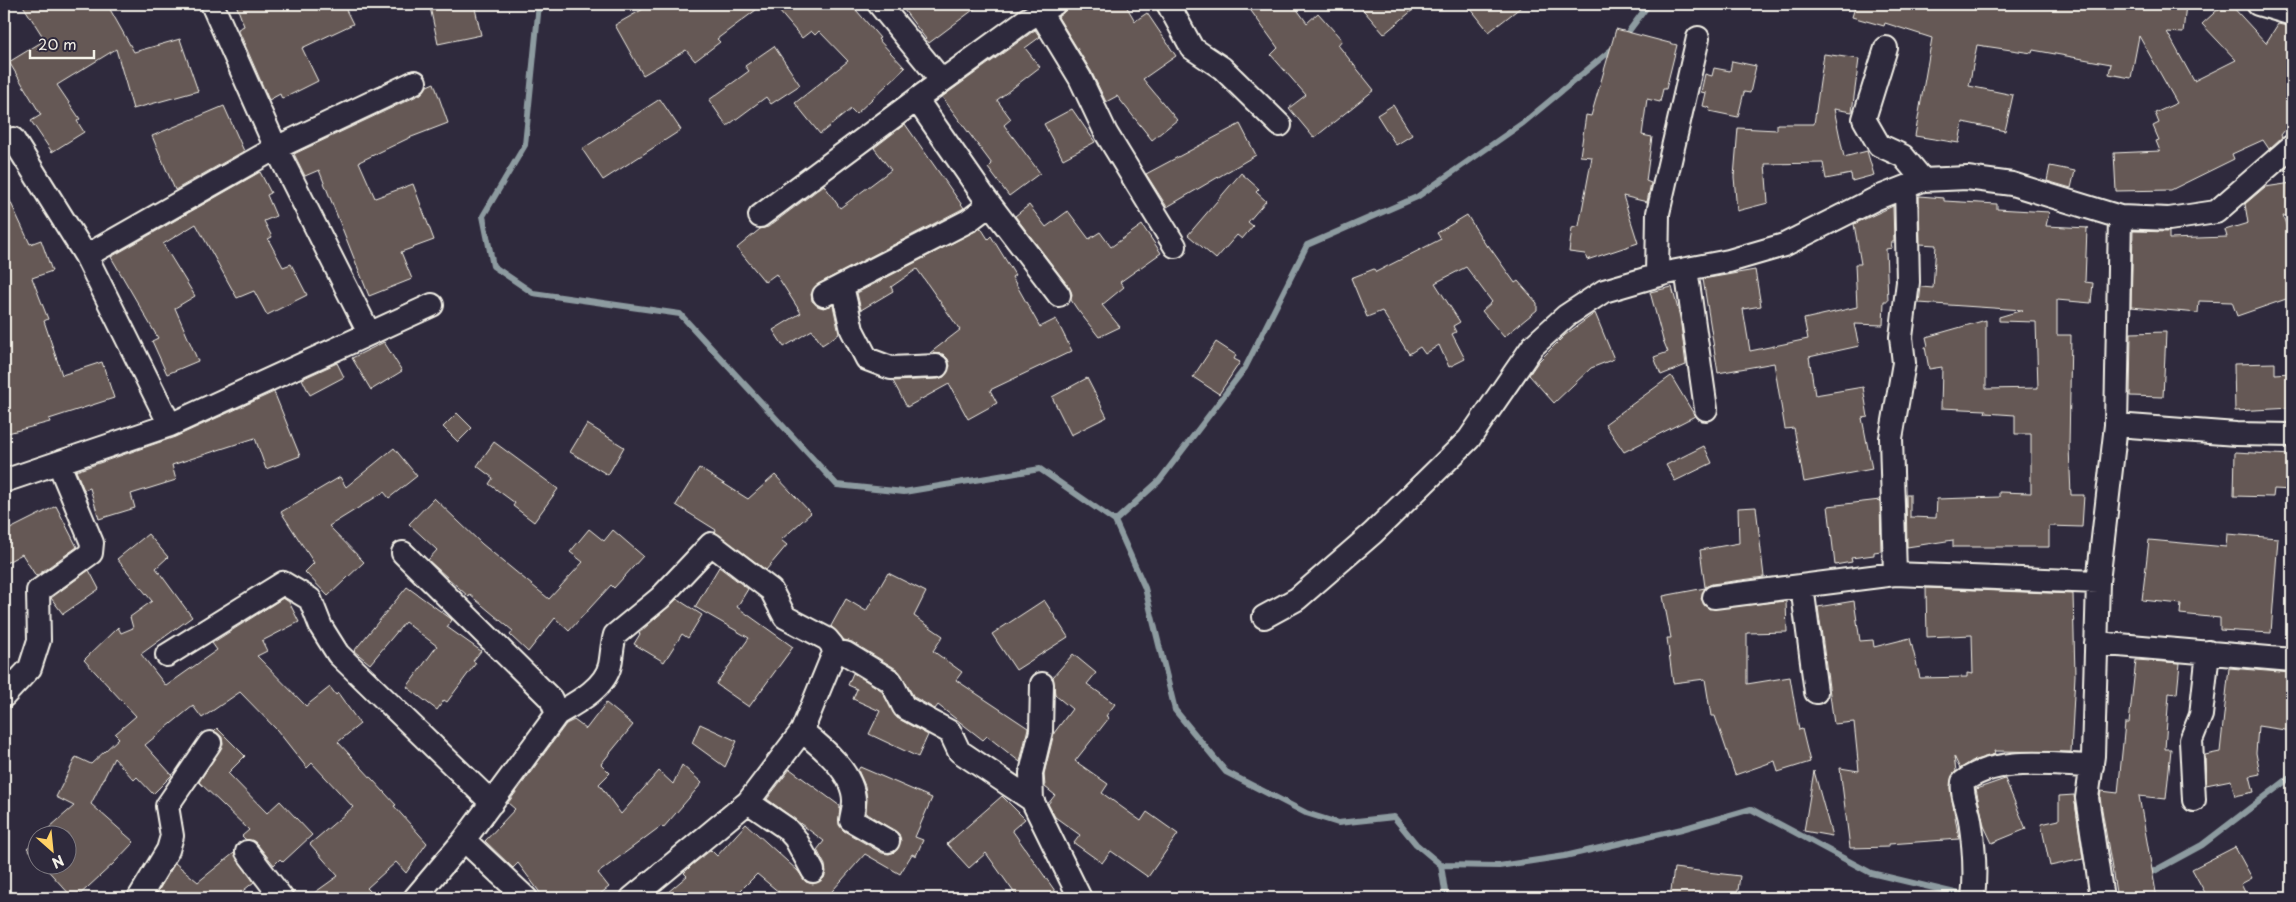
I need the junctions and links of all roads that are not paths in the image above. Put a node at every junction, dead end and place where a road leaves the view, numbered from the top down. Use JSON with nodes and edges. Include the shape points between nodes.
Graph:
{"nodes":[{"id":1,"x":212,"y":4,"type":"edge"},
{"id":2,"x":879,"y":4,"type":"edge"},
{"id":3,"x":1168,"y":4,"type":"edge"},
{"id":4,"x":2258,"y":4,"type":"edge"},
{"id":5,"x":1047,"y":8,"type":"edge"},
{"id":6,"x":2292,"y":14,"type":"edge"},
{"id":7,"x":1698,"y":38,"type":"dead end"},
{"id":8,"x":1886,"y":48,"type":"dead end"},
{"id":9,"x":942,"y":81,"type":"junction"},
{"id":10,"x":415,"y":82,"type":"dead end"},
{"id":11,"x":917,"y":100,"type":"junction"},
{"id":12,"x":1280,"y":125,"type":"dead end"},
{"id":13,"x":13,"y":139,"type":"dead end"},
{"id":14,"x":2292,"y":146,"type":"edge"},
{"id":15,"x":276,"y":148,"type":"junction"},
{"id":16,"x":1914,"y":183,"type":"junction"},
{"id":17,"x":985,"y":198,"type":"junction"},
{"id":18,"x":760,"y":216,"type":"dead end"},
{"id":19,"x":2120,"y":217,"type":"junction"},
{"id":20,"x":1175,"y":246,"type":"dead end"},
{"id":21,"x":86,"y":256,"type":"junction"},
{"id":22,"x":1686,"y":269,"type":"junction"},
{"id":23,"x":1657,"y":276,"type":"junction"},
{"id":24,"x":1059,"y":295,"type":"dead end"},
{"id":25,"x":432,"y":305,"type":"dead end"},
{"id":26,"x":370,"y":333,"type":"junction"},
{"id":27,"x":937,"y":366,"type":"dead end"},
{"id":28,"x":1706,"y":409,"type":"dead end"},
{"id":29,"x":170,"y":425,"type":"junction"},
{"id":30,"x":2116,"y":425,"type":"junction"},
{"id":31,"x":2292,"y":435,"type":"edge"},
{"id":32,"x":59,"y":464,"type":"junction"},
{"id":33,"x":4,"y":480,"type":"edge"},
{"id":34,"x":403,"y":554,"type":"dead end"},
{"id":35,"x":1895,"y":574,"type":"junction"},
{"id":36,"x":2098,"y":582,"type":"junction"},
{"id":37,"x":1802,"y":586,"type":"junction"},
{"id":38,"x":1714,"y":597,"type":"dead end"},
{"id":39,"x":1264,"y":617,"type":"dead end"},
{"id":40,"x":2096,"y":643,"type":"junction"},
{"id":41,"x":2208,"y":652,"type":"junction"},
{"id":42,"x":834,"y":653,"type":"junction"},
{"id":43,"x":167,"y":655,"type":"dead end"},
{"id":44,"x":2292,"y":660,"type":"edge"},
{"id":45,"x":1042,"y":684,"type":"dead end"},
{"id":46,"x":1816,"y":692,"type":"dead end"},
{"id":47,"x":4,"y":696,"type":"edge"},
{"id":48,"x":557,"y":714,"type":"junction"},
{"id":49,"x":802,"y":731,"type":"junction"},
{"id":50,"x":210,"y":743,"type":"dead end"},
{"id":51,"x":2092,"y":766,"type":"junction"},
{"id":52,"x":1032,"y":800,"type":"junction"},
{"id":53,"x":2194,"y":800,"type":"dead end"},
{"id":54,"x":748,"y":802,"type":"junction"},
{"id":55,"x":492,"y":803,"type":"junction"},
{"id":56,"x":464,"y":840,"type":"junction"},
{"id":57,"x":888,"y":841,"type":"dead end"},
{"id":58,"x":247,"y":852,"type":"dead end"},
{"id":59,"x":813,"y":871,"type":"dead end"},
{"id":60,"x":139,"y":898,"type":"edge"},
{"id":61,"x":282,"y":898,"type":"edge"},
{"id":62,"x":415,"y":898,"type":"edge"},
{"id":63,"x":526,"y":898,"type":"edge"},
{"id":64,"x":632,"y":898,"type":"edge"},
{"id":65,"x":1080,"y":898,"type":"edge"},
{"id":66,"x":1973,"y":898,"type":"edge"},
{"id":67,"x":2102,"y":898,"type":"edge"}],
"edges":[{"from":1,"to":15,"type":"street"},
{"from":2,"to":9,"type":"street"},
{"from":3,"to":12,"type":"street","via":[[1192,48],[1222,68]]},
{"from":4,"to":6,"type":"street"},
{"from":5,"to":9,"type":"street"},
{"from":5,"to":20,"type":"street","via":[[1106,133]]},
{"from":7,"to":23,"type":"street","via":[[1658,213]]},
{"from":8,"to":16,"type":"street","via":[[1864,119],[1879,145],[1903,156]]},
{"from":9,"to":11,"type":"street"},
{"from":10,"to":15,"type":"street"},
{"from":11,"to":17,"type":"street"},
{"from":11,"to":18,"type":"street"},
{"from":13,"to":21,"type":"street"},
{"from":14,"to":19,"type":"street","via":[[2216,212],[2169,219]]},
{"from":15,"to":21,"type":"street"},
{"from":15,"to":26,"type":"street"},
{"from":16,"to":19,"type":"street","via":[[1967,178],[2012,184]]},
{"from":16,"to":22,"type":"street","via":[[1784,245]]},
{"from":16,"to":35,"type":"street","via":[[1901,337],[1904,363],[1891,438]]},
{"from":17,"to":24,"type":"street"},
{"from":17,"to":27,"type":"street","via":[[984,209],[968,221],[833,291],[867,359],[891,368]]},
{"from":19,"to":30,"type":"street"},
{"from":21,"to":29,"type":"street"},
{"from":22,"to":23,"type":"street"},
{"from":22,"to":28,"type":"street"},
{"from":23,"to":39,"type":"street","via":[[1604,291],[1566,316],[1532,346],[1469,439],[1374,533],[1297,599]]},
{"from":25,"to":26,"type":"street"},
{"from":26,"to":29,"type":"street"},
{"from":29,"to":32,"type":"street"},
{"from":30,"to":31,"type":"street"},
{"from":30,"to":36,"type":"street"},
{"from":32,"to":33,"type":"street"},
{"from":32,"to":47,"type":"street","via":[[92,543],[90,553],[38,591],[39,640],[30,668]]},
{"from":34,"to":48,"type":"street","via":[[551,699]]},
{"from":35,"to":36,"type":"street"},
{"from":35,"to":37,"type":"street"},
{"from":36,"to":40,"type":"street"},
{"from":37,"to":38,"type":"street"},
{"from":37,"to":46,"type":"street"},
{"from":40,"to":41,"type":"street"},
{"from":40,"to":51,"type":"street"},
{"from":41,"to":44,"type":"street"},
{"from":41,"to":53,"type":"street","via":[[2201,715],[2191,740]]},
{"from":42,"to":48,"type":"street","via":[[827,639],[785,618],[771,590],[711,544],[660,598],[615,635],[610,666],[604,679],[580,701]]},
{"from":42,"to":49,"type":"street"},
{"from":42,"to":52,"type":"street","via":[[845,653],[891,681],[904,707],[950,732],[959,751]]},
{"from":43,"to":55,"type":"street","via":[[283,583],[310,599],[338,654]]},
{"from":45,"to":52,"type":"street","via":[[1041,731],[1030,774]]},
{"from":48,"to":55,"type":"street"},
{"from":49,"to":54,"type":"street"},
{"from":49,"to":57,"type":"street","via":[[850,780],[854,800],[851,820]]},
{"from":50,"to":60,"type":"street","via":[[167,806],[172,836],[168,850]]},
{"from":51,"to":66,"type":"street","via":[[1985,768],[1963,782],[1970,820],[1975,878]]},
{"from":51,"to":67,"type":"street","via":[[2087,798]]},
{"from":52,"to":65,"type":"street"},
{"from":54,"to":59,"type":"street","via":[[786,828]]},
{"from":54,"to":64,"type":"street"},
{"from":55,"to":56,"type":"street"},
{"from":56,"to":62,"type":"street"},
{"from":56,"to":63,"type":"street"},
{"from":58,"to":61,"type":"street"}]}
